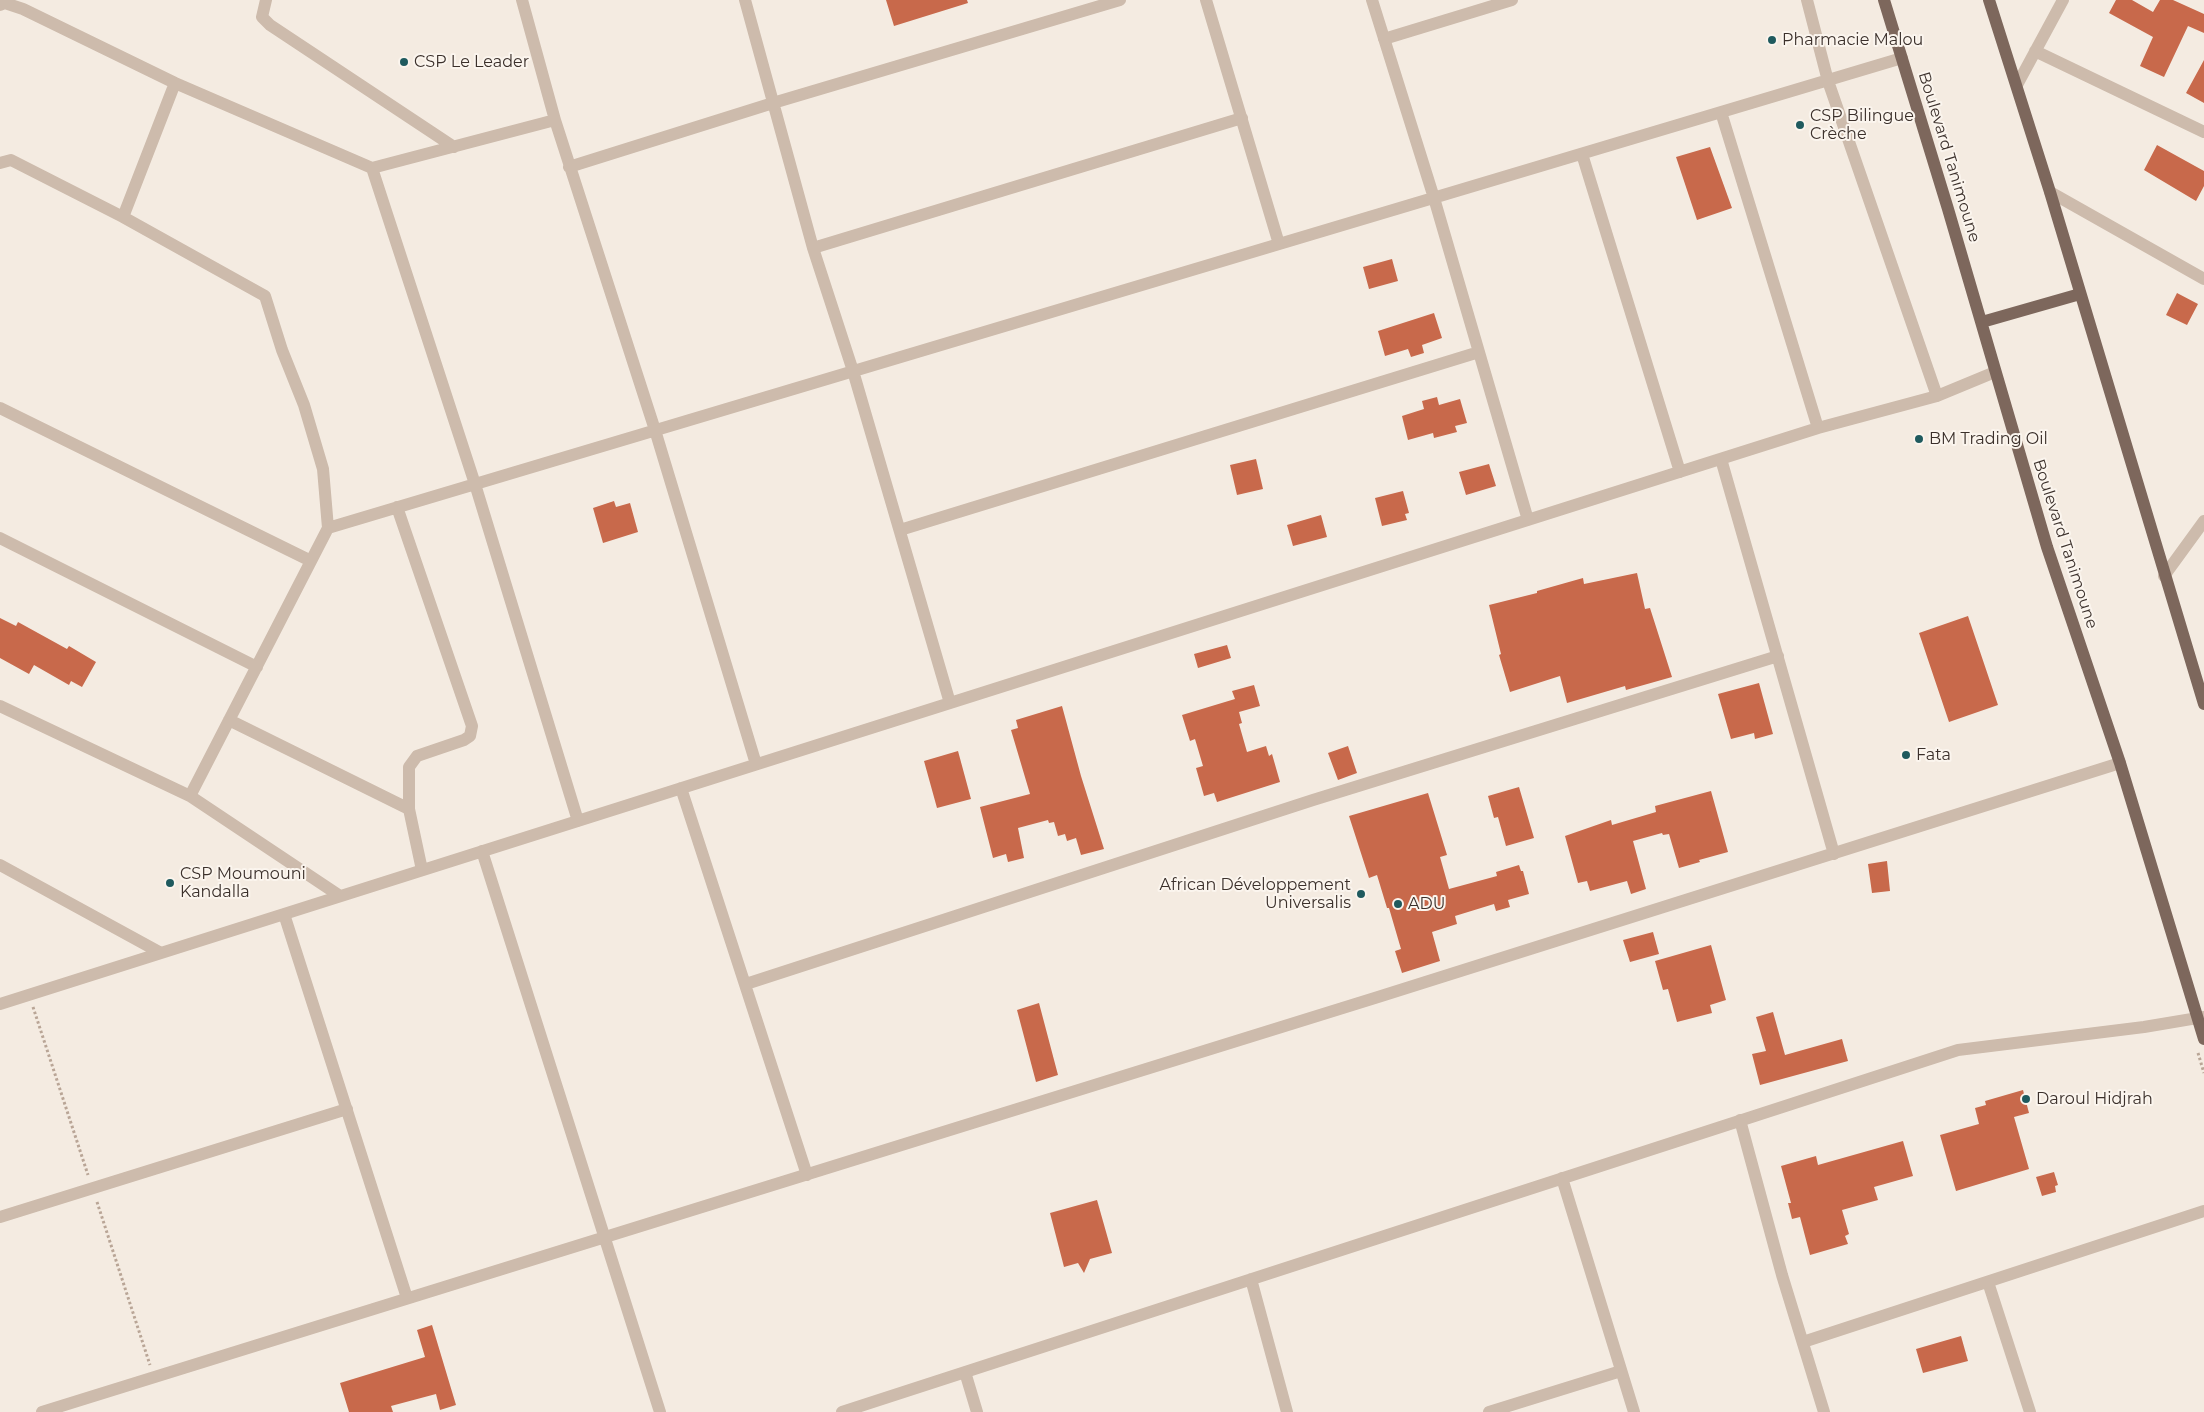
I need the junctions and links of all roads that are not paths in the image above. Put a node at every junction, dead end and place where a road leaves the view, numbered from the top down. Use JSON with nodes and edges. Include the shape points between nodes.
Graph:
{"nodes":[{"id":1,"x":266,"y":0,"type":"edge"},
{"id":2,"x":522,"y":0,"type":"edge"},
{"id":3,"x":745,"y":0,"type":"edge"},
{"id":4,"x":1120,"y":0,"type":"edge"},
{"id":5,"x":1206,"y":0,"type":"edge"},
{"id":6,"x":1372,"y":0,"type":"edge"},
{"id":7,"x":1512,"y":0,"type":"edge"},
{"id":8,"x":1807,"y":0,"type":"edge"},
{"id":9,"x":1884,"y":0,"type":"edge"},
{"id":10,"x":1989,"y":0,"type":"edge"},
{"id":11,"x":2063,"y":0,"type":"edge"},
{"id":12,"x":3,"y":3,"type":"edge"},
{"id":13,"x":1384,"y":39,"type":"junction"},
{"id":14,"x":2036,"y":51,"type":"junction"},
{"id":15,"x":1902,"y":58,"type":"junction"},
{"id":16,"x":1828,"y":81,"type":"junction"},
{"id":17,"x":175,"y":83,"type":"junction"},
{"id":18,"x":2017,"y":85,"type":"junction"},
{"id":19,"x":773,"y":103,"type":"junction"},
{"id":20,"x":1721,"y":112,"type":"junction"},
{"id":21,"x":1242,"y":118,"type":"junction"},
{"id":22,"x":554,"y":120,"type":"junction"},
{"id":23,"x":2204,"y":132,"type":"edge"},
{"id":24,"x":454,"y":146,"type":"junction"},
{"id":25,"x":1582,"y":154,"type":"junction"},
{"id":26,"x":0,"y":163,"type":"edge"},
{"id":27,"x":569,"y":167,"type":"junction"},
{"id":28,"x":372,"y":168,"type":"junction"},
{"id":29,"x":2050,"y":192,"type":"junction"},
{"id":30,"x":1434,"y":198,"type":"junction"},
{"id":31,"x":123,"y":217,"type":"junction"},
{"id":32,"x":1279,"y":244,"type":"junction"},
{"id":33,"x":813,"y":248,"type":"junction"},
{"id":34,"x":2204,"y":279,"type":"edge"},
{"id":35,"x":2080,"y":294,"type":"junction"},
{"id":36,"x":1982,"y":322,"type":"junction"},
{"id":37,"x":1479,"y":352,"type":"junction"},
{"id":38,"x":853,"y":371,"type":"junction"},
{"id":39,"x":1995,"y":372,"type":"junction"},
{"id":40,"x":1937,"y":396,"type":"junction"},
{"id":41,"x":0,"y":408,"type":"edge"},
{"id":42,"x":1818,"y":428,"type":"junction"},
{"id":43,"x":655,"y":430,"type":"junction"},
{"id":44,"x":1721,"y":459,"type":"junction"},
{"id":45,"x":1680,"y":472,"type":"junction"},
{"id":46,"x":475,"y":484,"type":"junction"},
{"id":47,"x":397,"y":507,"type":"junction"},
{"id":48,"x":1528,"y":520,"type":"junction"},
{"id":49,"x":2204,"y":521,"type":"edge"},
{"id":50,"x":328,"y":528,"type":"junction"},
{"id":51,"x":900,"y":530,"type":"junction"},
{"id":52,"x":0,"y":538,"type":"edge"},
{"id":53,"x":311,"y":561,"type":"junction"},
{"id":54,"x":2164,"y":576,"type":"junction"},
{"id":55,"x":1778,"y":656,"type":"junction"},
{"id":56,"x":257,"y":667,"type":"junction"},
{"id":57,"x":950,"y":703,"type":"junction"},
{"id":58,"x":2204,"y":704,"type":"edge"},
{"id":59,"x":0,"y":706,"type":"edge"},
{"id":60,"x":230,"y":720,"type":"junction"},
{"id":61,"x":2120,"y":763,"type":"junction"},
{"id":62,"x":756,"y":764,"type":"junction"},
{"id":63,"x":681,"y":788,"type":"junction"},
{"id":64,"x":190,"y":796,"type":"junction"},
{"id":65,"x":408,"y":809,"type":"junction"},
{"id":66,"x":578,"y":821,"type":"junction"},
{"id":67,"x":482,"y":851,"type":"junction"},
{"id":68,"x":1834,"y":854,"type":"junction"},
{"id":69,"x":0,"y":865,"type":"edge"},
{"id":70,"x":422,"y":870,"type":"junction"},
{"id":71,"x":340,"y":896,"type":"junction"},
{"id":72,"x":284,"y":914,"type":"junction"},
{"id":73,"x":161,"y":953,"type":"junction"},
{"id":74,"x":746,"y":984,"type":"junction"},
{"id":75,"x":0,"y":1004,"type":"edge"},
{"id":76,"x":2201,"y":1018,"type":"edge"},
{"id":77,"x":2204,"y":1039,"type":"edge"},
{"id":78,"x":347,"y":1109,"type":"junction"},
{"id":79,"x":1740,"y":1120,"type":"junction"},
{"id":80,"x":807,"y":1175,"type":"junction"},
{"id":81,"x":1562,"y":1178,"type":"junction"},
{"id":82,"x":2204,"y":1211,"type":"edge"},
{"id":83,"x":0,"y":1217,"type":"edge"},
{"id":84,"x":606,"y":1236,"type":"junction"},
{"id":85,"x":1251,"y":1279,"type":"junction"},
{"id":86,"x":1988,"y":1282,"type":"junction"},
{"id":87,"x":407,"y":1298,"type":"junction"},
{"id":88,"x":1803,"y":1342,"type":"junction"},
{"id":89,"x":1621,"y":1371,"type":"junction"},
{"id":90,"x":965,"y":1372,"type":"junction"},
{"id":91,"x":42,"y":1412,"type":"edge"},
{"id":92,"x":660,"y":1412,"type":"edge"},
{"id":93,"x":842,"y":1412,"type":"edge"},
{"id":94,"x":977,"y":1412,"type":"edge"},
{"id":95,"x":1287,"y":1412,"type":"edge"},
{"id":96,"x":1489,"y":1412,"type":"edge"},
{"id":97,"x":1634,"y":1412,"type":"edge"},
{"id":98,"x":1824,"y":1412,"type":"edge"},
{"id":99,"x":2030,"y":1412,"type":"edge"}],
"edges":[{"from":1,"to":24,"type":"street","via":[[262,18],[270,25]]},
{"from":2,"to":22,"type":"street"},
{"from":3,"to":19,"type":"street"},
{"from":4,"to":19,"type":"street"},
{"from":5,"to":21,"type":"street"},
{"from":6,"to":13,"type":"street"},
{"from":7,"to":13,"type":"street"},
{"from":8,"to":16,"type":"street"},
{"from":9,"to":15,"type":"main road","name":"Boulevard Tanimoune"},
{"from":10,"to":18,"type":"main road"},
{"from":11,"to":14,"type":"street"},
{"from":12,"to":17,"type":"street","via":[[23,9]]},
{"from":13,"to":30,"type":"street"},
{"from":14,"to":18,"type":"street"},
{"from":14,"to":23,"type":"street"},
{"from":15,"to":16,"type":"street"},
{"from":15,"to":36,"type":"main road","name":"Boulevard Tanimoune"},
{"from":16,"to":20,"type":"street"},
{"from":16,"to":40,"type":"street"},
{"from":17,"to":28,"type":"street"},
{"from":17,"to":31,"type":"street"},
{"from":18,"to":29,"type":"main road"},
{"from":19,"to":27,"type":"street"},
{"from":19,"to":33,"type":"street"},
{"from":20,"to":25,"type":"street"},
{"from":20,"to":42,"type":"street"},
{"from":21,"to":32,"type":"street"},
{"from":21,"to":33,"type":"street"},
{"from":22,"to":24,"type":"street"},
{"from":22,"to":27,"type":"street"},
{"from":24,"to":28,"type":"street"},
{"from":25,"to":30,"type":"street"},
{"from":25,"to":45,"type":"street"},
{"from":26,"to":31,"type":"street","via":[[11,160]]},
{"from":27,"to":43,"type":"street"},
{"from":28,"to":46,"type":"street"},
{"from":29,"to":34,"type":"street"},
{"from":29,"to":35,"type":"main road"},
{"from":30,"to":32,"type":"street"},
{"from":30,"to":37,"type":"street"},
{"from":31,"to":50,"type":"street","via":[[265,296],[304,404],[323,469]]},
{"from":32,"to":38,"type":"street"},
{"from":33,"to":38,"type":"street"},
{"from":35,"to":36,"type":"main road"},
{"from":35,"to":54,"type":"main road"},
{"from":36,"to":39,"type":"main road","name":"Boulevard Tanimoune"},
{"from":37,"to":48,"type":"street"},
{"from":37,"to":51,"type":"street"},
{"from":38,"to":43,"type":"street"},
{"from":38,"to":51,"type":"street"},
{"from":39,"to":40,"type":"street"},
{"from":39,"to":61,"type":"main road","name":"Boulevard Tanimoune","via":[[2047,547]]},
{"from":40,"to":42,"type":"street"},
{"from":41,"to":53,"type":"street"},
{"from":42,"to":44,"type":"street"},
{"from":43,"to":46,"type":"street"},
{"from":43,"to":62,"type":"street"},
{"from":44,"to":45,"type":"street"},
{"from":44,"to":55,"type":"street"},
{"from":45,"to":48,"type":"street"},
{"from":46,"to":47,"type":"street"},
{"from":46,"to":66,"type":"street"},
{"from":47,"to":50,"type":"street"},
{"from":47,"to":65,"type":"street","via":[[472,726],[470,736],[464,740],[417,756],[412,761]]},
{"from":48,"to":57,"type":"street"},
{"from":49,"to":54,"type":"street"},
{"from":50,"to":53,"type":"street"},
{"from":51,"to":57,"type":"street"},
{"from":52,"to":56,"type":"street"},
{"from":53,"to":56,"type":"street"},
{"from":54,"to":58,"type":"main road"},
{"from":55,"to":68,"type":"street"},
{"from":55,"to":74,"type":"street","via":[[1313,800]]},
{"from":56,"to":60,"type":"street"},
{"from":57,"to":62,"type":"street"},
{"from":59,"to":64,"type":"street"},
{"from":60,"to":64,"type":"street"},
{"from":60,"to":65,"type":"street"},
{"from":61,"to":68,"type":"street"},
{"from":61,"to":76,"type":"main road","name":"Boulevard Tanimoune"},
{"from":62,"to":63,"type":"street"},
{"from":63,"to":66,"type":"street"},
{"from":63,"to":74,"type":"street"},
{"from":64,"to":71,"type":"street"},
{"from":65,"to":70,"type":"street"},
{"from":66,"to":67,"type":"street"},
{"from":67,"to":70,"type":"street"},
{"from":67,"to":84,"type":"street"},
{"from":68,"to":80,"type":"street"},
{"from":69,"to":73,"type":"street"},
{"from":70,"to":71,"type":"street"},
{"from":71,"to":72,"type":"street"},
{"from":72,"to":73,"type":"street"},
{"from":72,"to":78,"type":"street"},
{"from":73,"to":75,"type":"street"},
{"from":74,"to":80,"type":"street"},
{"from":76,"to":77,"type":"main road","name":"Boulevard Tanimoune"},
{"from":76,"to":79,"type":"street","via":[[1958,1050]]},
{"from":78,"to":83,"type":"street"},
{"from":78,"to":87,"type":"street"},
{"from":79,"to":81,"type":"street"},
{"from":79,"to":88,"type":"street"},
{"from":80,"to":84,"type":"street"},
{"from":81,"to":85,"type":"street"},
{"from":81,"to":89,"type":"street"},
{"from":82,"to":86,"type":"street"},
{"from":84,"to":87,"type":"street"},
{"from":84,"to":92,"type":"street"},
{"from":85,"to":90,"type":"street"},
{"from":85,"to":95,"type":"street"},
{"from":86,"to":88,"type":"street"},
{"from":86,"to":99,"type":"street"},
{"from":87,"to":91,"type":"street"},
{"from":88,"to":98,"type":"street"},
{"from":89,"to":96,"type":"street"},
{"from":89,"to":97,"type":"street"},
{"from":90,"to":93,"type":"street"},
{"from":90,"to":94,"type":"street"}]}
